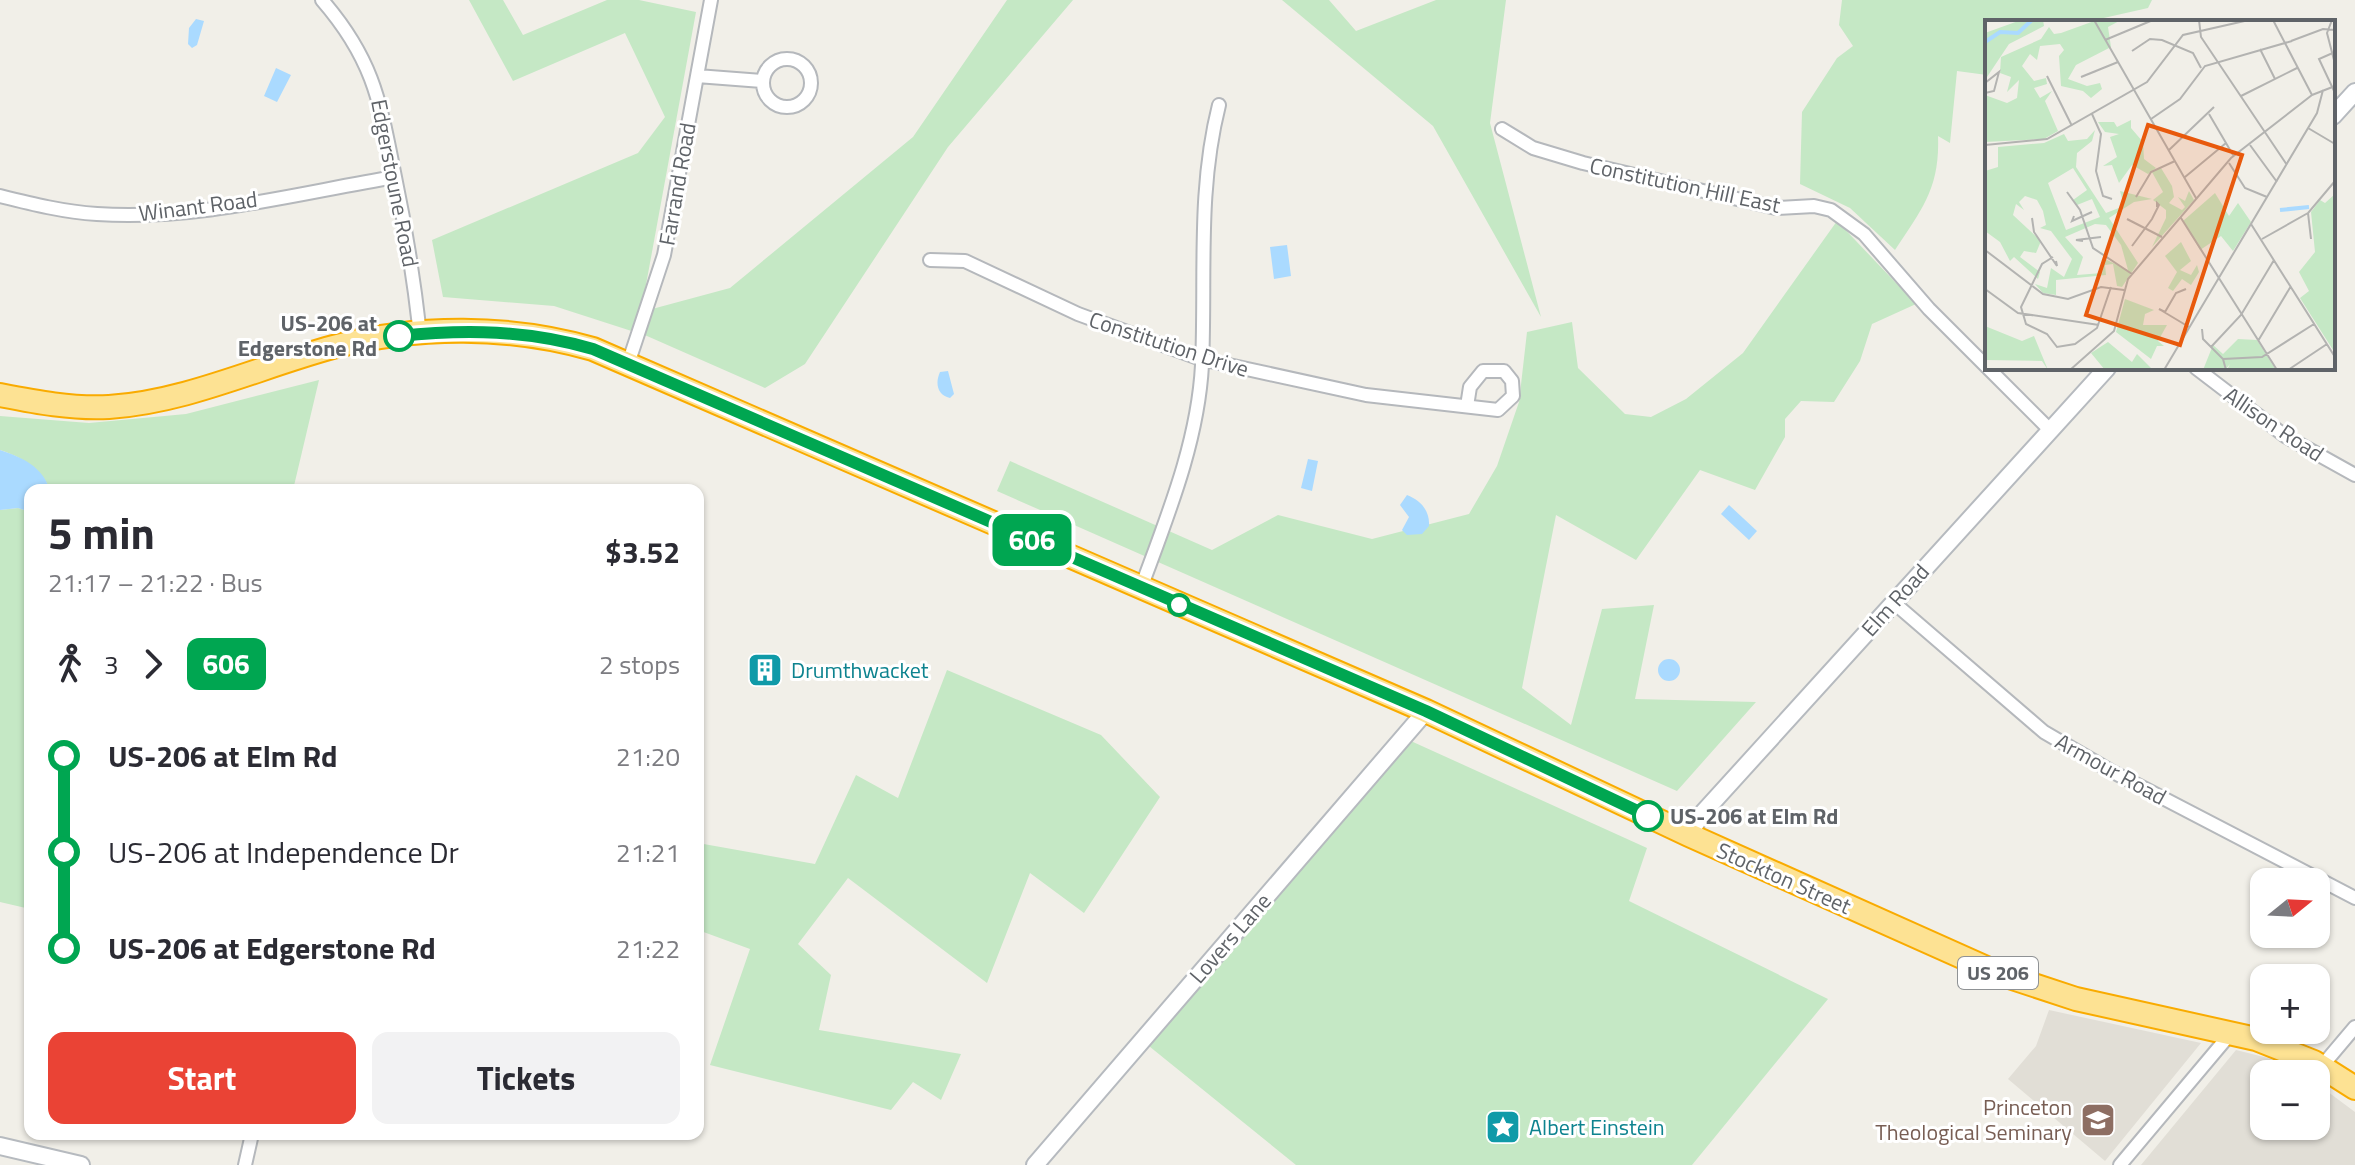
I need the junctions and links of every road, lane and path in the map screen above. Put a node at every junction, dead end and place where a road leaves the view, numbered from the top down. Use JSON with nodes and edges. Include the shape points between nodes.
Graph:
{"nodes":[{"id":1,"x":322,"y":0,"type":"edge"},
{"id":2,"x":711,"y":0,"type":"edge"},
{"id":3,"x":697,"y":76,"type":"junction"},
{"id":4,"x":762,"y":81,"type":"junction"},
{"id":5,"x":2355,"y":92,"type":"edge"},
{"id":6,"x":1219,"y":105,"type":"dead end"},
{"id":7,"x":2335,"y":114,"type":"edge"},
{"id":8,"x":1502,"y":129,"type":"dead end"},
{"id":9,"x":395,"y":177,"type":"junction"},
{"id":10,"x":0,"y":196,"type":"edge"},
{"id":11,"x":930,"y":260,"type":"dead end"},
{"id":12,"x":420,"y":334,"type":"junction"},
{"id":13,"x":1201,"y":359,"type":"junction"},
{"id":14,"x":628,"y":364,"type":"junction"},
{"id":15,"x":1985,"y":364,"type":"edge"},
{"id":16,"x":1991,"y":370,"type":"edge"},
{"id":17,"x":2105,"y":370,"type":"edge"},
{"id":18,"x":2199,"y":370,"type":"edge"},
{"id":19,"x":0,"y":395,"type":"edge"},
{"id":20,"x":1467,"y":406,"type":"dead end"},
{"id":21,"x":2050,"y":430,"type":"junction"},
{"id":22,"x":2355,"y":475,"type":"edge"},
{"id":23,"x":1141,"y":588,"type":"junction"},
{"id":24,"x":1893,"y":602,"type":"junction"},
{"id":25,"x":1426,"y":711,"type":"junction"},
{"id":26,"x":1689,"y":835,"type":"junction"},
{"id":27,"x":2355,"y":898,"type":"edge"},
{"id":28,"x":2355,"y":1027,"type":"edge"},
{"id":29,"x":2231,"y":1032,"type":"junction"},
{"id":30,"x":2309,"y":1060,"type":"edge"},
{"id":31,"x":2327,"y":1060,"type":"edge"},
{"id":32,"x":2330,"y":1071,"type":"edge"},
{"id":33,"x":2355,"y":1088,"type":"edge"},
{"id":34,"x":251,"y":1140,"type":"edge"},
{"id":35,"x":0,"y":1146,"type":"edge"},
{"id":36,"x":81,"y":1165,"type":"edge"},
{"id":37,"x":245,"y":1165,"type":"edge"},
{"id":38,"x":1035,"y":1165,"type":"edge"},
{"id":39,"x":2120,"y":1165,"type":"edge"}],
"edges":[{"from":1,"to":9,"type":"street","name":"Edgerstoune Road","via":[[367,64],[385,117]]},
{"from":2,"to":3,"type":"street","name":"Farrand Road"},
{"from":3,"to":4,"type":"street"},
{"from":3,"to":14,"type":"street","name":"Farrand Road","via":[[664,255]]},
{"from":4,"to":4,"type":"street","via":[[766,96],[785,108],[806,98],[811,83],[799,62],[783,58],[769,66]]},
{"from":5,"to":7,"type":"street"},
{"from":6,"to":13,"type":"street","via":[[1201,226]]},
{"from":8,"to":15,"type":"street","name":"Constitution Hill East","via":[[1533,148],[1583,163],[1776,208],[1831,210],[1864,234]]},
{"from":9,"to":10,"type":"street","name":"Winant Road","via":[[143,215],[65,211]]},
{"from":9,"to":12,"type":"street","name":"Edgerstoune Road","via":[[408,232]]},
{"from":11,"to":13,"type":"street","name":"Constitution Drive","via":[[965,261],[1078,314]]},
{"from":12,"to":14,"type":"highway","name":"Stockton Street","number":"US 206","via":[[529,334],[593,349]]},
{"from":12,"to":19,"type":"highway","name":"Stockton Street","number":"US 206","via":[[336,347],[140,403],[76,407]]},
{"from":13,"to":20,"type":"street","name":"Constitution Drive","via":[[1313,385]]},
{"from":13,"to":23,"type":"street","via":[[1186,454]]},
{"from":14,"to":23,"type":"highway","name":"Stockton Street","number":"US 206"},
{"from":16,"to":21,"type":"street","name":"Constitution Hill East"},
{"from":17,"to":21,"type":"street","name":"Elm Road"},
{"from":18,"to":22,"type":"street","name":"Allison Road","via":[[2285,436]]},
{"from":21,"to":24,"type":"street","name":"Elm Road"},
{"from":23,"to":25,"type":"highway","name":"Stockton Street","number":"US 206"},
{"from":24,"to":26,"type":"street","name":"Elm Road","via":[[1701,815]]},
{"from":24,"to":27,"type":"street","name":"Armour Road","via":[[2044,732]]},
{"from":25,"to":26,"type":"highway","name":"Stockton Street","number":"US 206"},
{"from":25,"to":38,"type":"street","name":"Lovers Lane"},
{"from":26,"to":29,"type":"highway","name":"Stockton Street","number":"US 206","via":[[2038,988]]},
{"from":28,"to":31,"type":"street"},
{"from":29,"to":30,"type":"highway","name":"Stockton Street","number":"US 206"},
{"from":29,"to":39,"type":"street"},
{"from":32,"to":33,"type":"highway","name":"Stockton Street","number":"US 206"},
{"from":34,"to":37,"type":"street"},
{"from":35,"to":36,"type":"street"}]}
